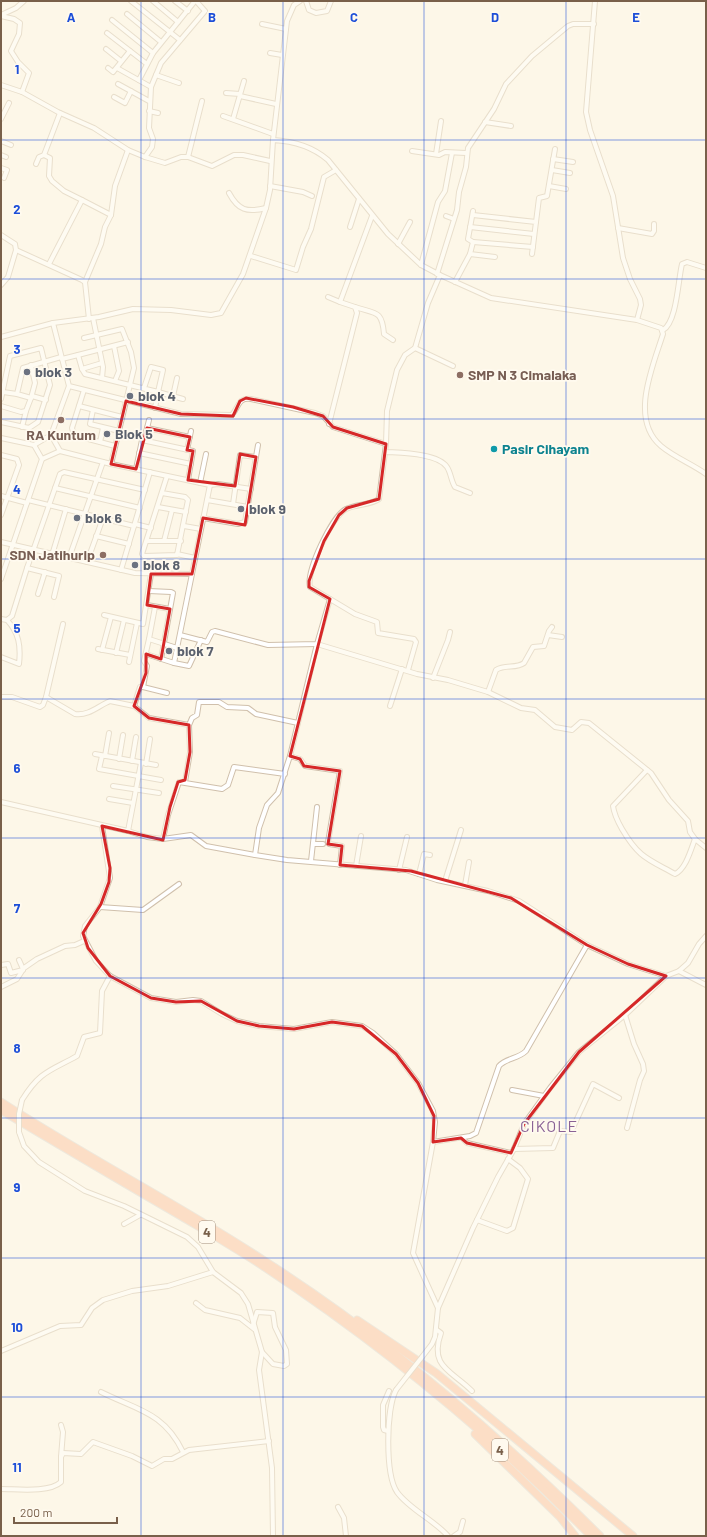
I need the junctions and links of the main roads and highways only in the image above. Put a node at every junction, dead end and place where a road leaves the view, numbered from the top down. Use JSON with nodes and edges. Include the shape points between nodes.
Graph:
{"nodes":[{"id":1,"x":1,"y":1102,"type":"edge"},
{"id":2,"x":1,"y":1110,"type":"edge"},
{"id":3,"x":322,"y":1300,"type":"junction"},
{"id":4,"x":404,"y":1368,"type":"junction"},
{"id":5,"x":575,"y":1536,"type":"edge"},
{"id":6,"x":591,"y":1536,"type":"edge"},
{"id":7,"x":600,"y":1536,"type":"edge"},
{"id":8,"x":633,"y":1536,"type":"edge"}],
"edges":[{"from":1,"to":3,"type":"highway","number":"4","via":[[228,1238]]},
{"from":2,"to":4,"type":"highway","number":"4","via":[[261,1264]]},
{"from":3,"to":7,"type":"highway","number":"4","via":[[465,1411]]},
{"from":3,"to":8,"type":"highway","via":[[367,1326],[436,1373]]},
{"from":4,"to":5,"type":"highway","via":[[460,1418],[560,1517]]},
{"from":4,"to":6,"type":"highway","number":"4","via":[[497,1447]]}]}
